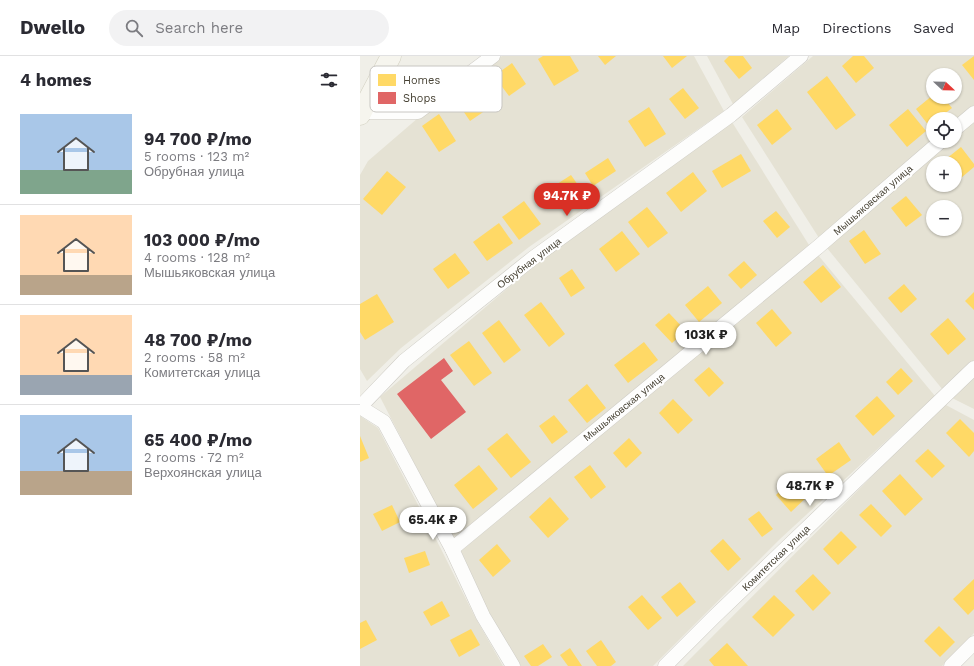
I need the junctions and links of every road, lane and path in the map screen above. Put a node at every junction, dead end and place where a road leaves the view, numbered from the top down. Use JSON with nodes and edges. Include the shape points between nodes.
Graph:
{"nodes":[{"id":1,"x":391,"y":56,"type":"edge"},
{"id":2,"x":493,"y":56,"type":"edge"},
{"id":3,"x":801,"y":56,"type":"edge"},
{"id":4,"x":386,"y":66,"type":"edge"},
{"id":5,"x":480,"y":66,"type":"edge"},
{"id":6,"x":370,"y":97,"type":"edge"},
{"id":7,"x":418,"y":112,"type":"edge"},
{"id":8,"x":974,"y":112,"type":"edge"},
{"id":9,"x":361,"y":114,"type":"edge"},
{"id":10,"x":962,"y":123,"type":"edge"},
{"id":11,"x":933,"y":148,"type":"edge"},
{"id":12,"x":974,"y":368,"type":"edge"},
{"id":13,"x":360,"y":407,"type":"edge"},
{"id":14,"x":452,"y":549,"type":"junction"},
{"id":15,"x":974,"y":642,"type":"edge"},
{"id":16,"x":513,"y":666,"type":"edge"},
{"id":17,"x":665,"y":666,"type":"edge"},
{"id":18,"x":951,"y":666,"type":"edge"}],
"edges":[{"from":1,"to":4,"type":"street"},
{"from":2,"to":5,"type":"street"},
{"from":3,"to":13,"type":"street","name":"Обрубная улица","via":[[732,115],[533,258],[404,361]]},
{"from":6,"to":9,"type":"street"},
{"from":7,"to":9,"type":"street"},
{"from":8,"to":10,"type":"street"},
{"from":11,"to":14,"type":"street","name":"Мышьяковская улица","via":[[812,252]]},
{"from":12,"to":17,"type":"street","name":"Комитетская улица"},
{"from":13,"to":14,"type":"street","via":[[384,422]]},
{"from":14,"to":16,"type":"street","via":[[483,616]]},
{"from":15,"to":18,"type":"street"}]}
